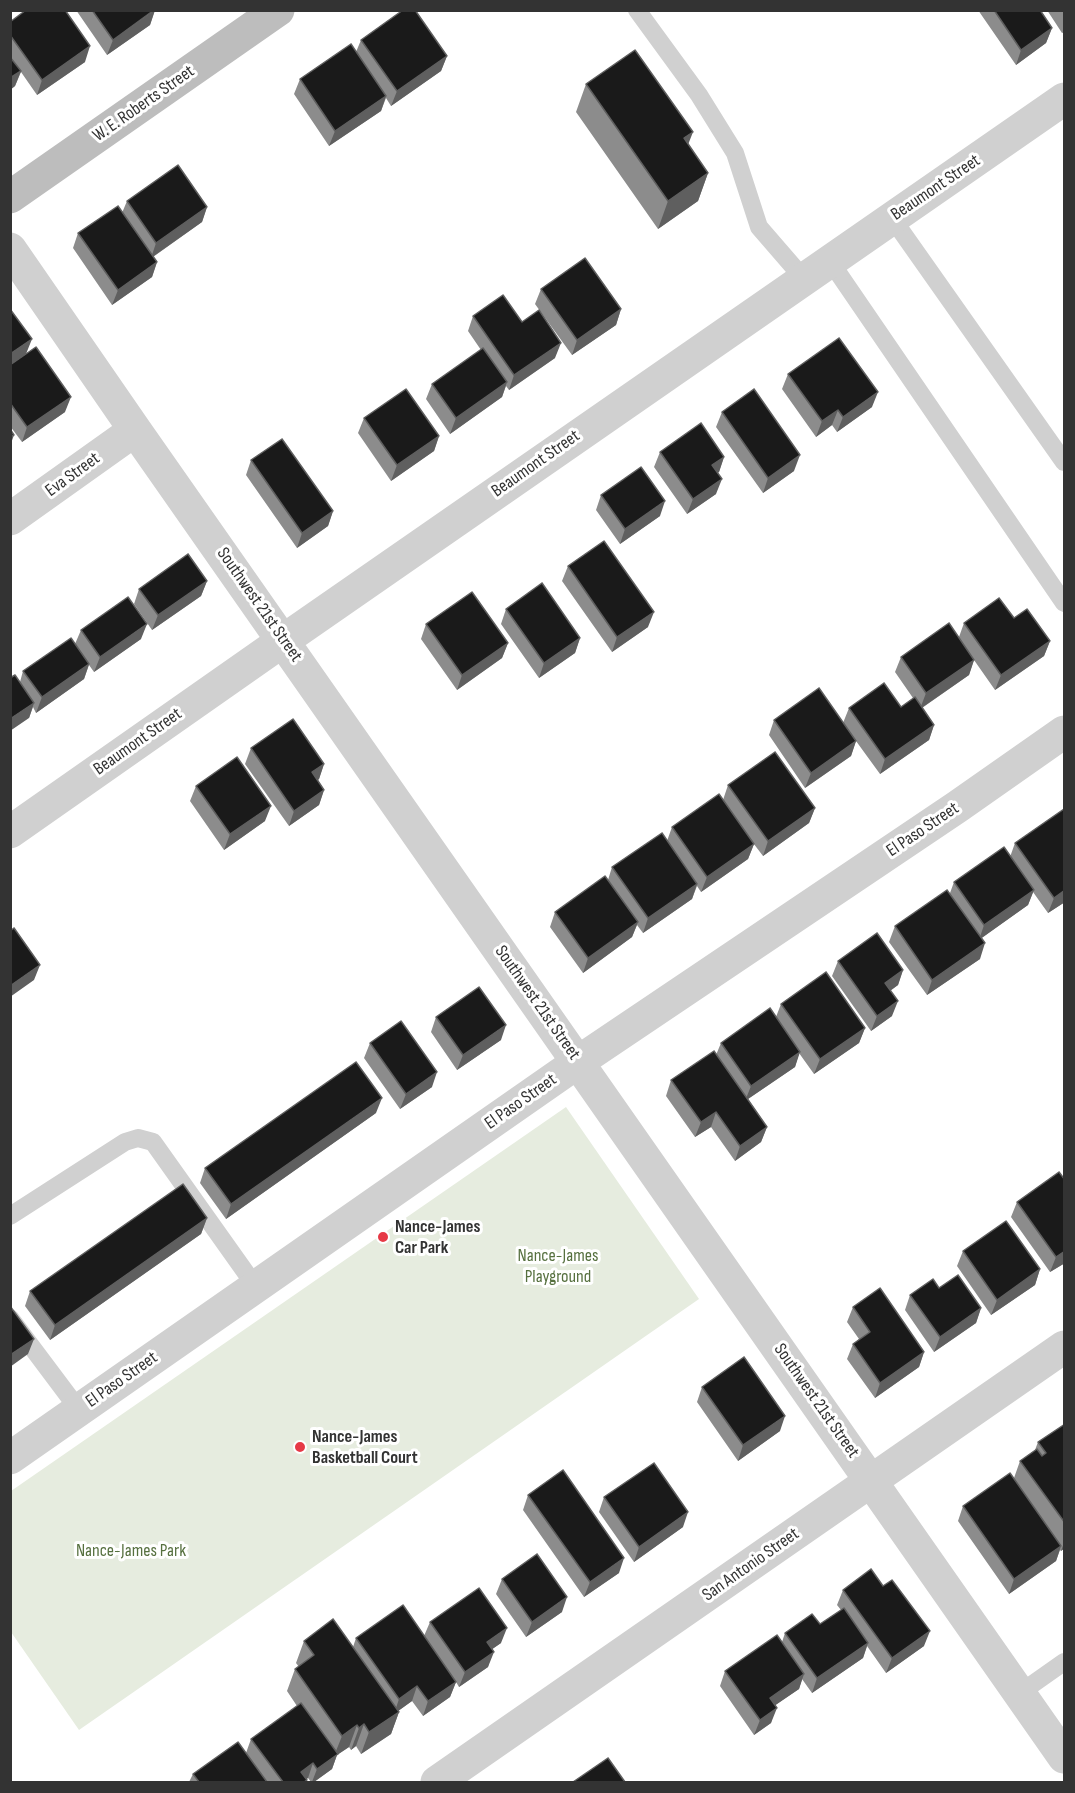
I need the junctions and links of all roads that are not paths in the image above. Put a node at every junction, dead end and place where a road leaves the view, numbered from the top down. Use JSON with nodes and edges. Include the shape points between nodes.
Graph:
{"nodes":[{"id":1,"x":278,"y":10,"type":"edge"},
{"id":2,"x":637,"y":10,"type":"edge"},
{"id":3,"x":1065,"y":99,"type":"edge"},
{"id":4,"x":10,"y":197,"type":"edge"},
{"id":5,"x":892,"y":218,"type":"junction"},
{"id":6,"x":10,"y":249,"type":"edge"},
{"id":7,"x":830,"y":261,"type":"junction"},
{"id":8,"x":804,"y":279,"type":"junction"},
{"id":9,"x":135,"y":430,"type":"junction"},
{"id":10,"x":1065,"y":462,"type":"edge"},
{"id":11,"x":10,"y":519,"type":"edge"},
{"id":12,"x":1065,"y":603,"type":"edge"},
{"id":13,"x":284,"y":640,"type":"junction"},
{"id":14,"x":1065,"y":732,"type":"edge"},
{"id":15,"x":10,"y":832,"type":"edge"},
{"id":16,"x":578,"y":1062,"type":"junction"},
{"id":17,"x":10,"y":1216,"type":"edge"},
{"id":18,"x":256,"y":1287,"type":"junction"},
{"id":19,"x":10,"y":1318,"type":"edge"},
{"id":20,"x":1065,"y":1347,"type":"edge"},
{"id":21,"x":79,"y":1410,"type":"junction"},
{"id":22,"x":10,"y":1458,"type":"edge"},
{"id":23,"x":873,"y":1481,"type":"junction"},
{"id":24,"x":1065,"y":1662,"type":"edge"},
{"id":25,"x":1020,"y":1693,"type":"junction"},
{"id":26,"x":1065,"y":1757,"type":"edge"},
{"id":27,"x":437,"y":1782,"type":"edge"}],
"edges":[{"from":1,"to":4,"type":"street","name":"W. E. Roberts Street"},
{"from":2,"to":8,"type":"lane","via":[[699,95],[735,153],[759,226]]},
{"from":3,"to":5,"type":"street","name":"Beaumont Street"},
{"from":5,"to":7,"type":"street","name":"Beaumont Street"},
{"from":5,"to":10,"type":"lane"},
{"from":6,"to":9,"type":"street","name":"Southwest 21st Street"},
{"from":7,"to":8,"type":"street","name":"Beaumont Street"},
{"from":7,"to":12,"type":"lane"},
{"from":8,"to":13,"type":"street","name":"Beaumont Street"},
{"from":9,"to":11,"type":"street","name":"Eva Street"},
{"from":9,"to":13,"type":"street","name":"Southwest 21st Street"},
{"from":13,"to":15,"type":"street","name":"Beaumont Street"},
{"from":13,"to":16,"type":"street","name":"Southwest 21st Street"},
{"from":14,"to":16,"type":"street","name":"El Paso Street"},
{"from":16,"to":18,"type":"street","name":"El Paso Street"},
{"from":16,"to":23,"type":"street","name":"Southwest 21st Street"},
{"from":17,"to":18,"type":"lane","via":[[125,1142],[138,1138],[153,1142]]},
{"from":18,"to":21,"type":"street","name":"El Paso Street"},
{"from":19,"to":21,"type":"lane"},
{"from":20,"to":23,"type":"street","name":"San Antonio Street"},
{"from":21,"to":22,"type":"street","name":"El Paso Street"},
{"from":23,"to":25,"type":"street","name":"Southwest 21st Street"},
{"from":23,"to":27,"type":"street","name":"San Antonio Street"},
{"from":24,"to":25,"type":"lane"},
{"from":25,"to":26,"type":"street","name":"Southwest 21st Street"}]}
